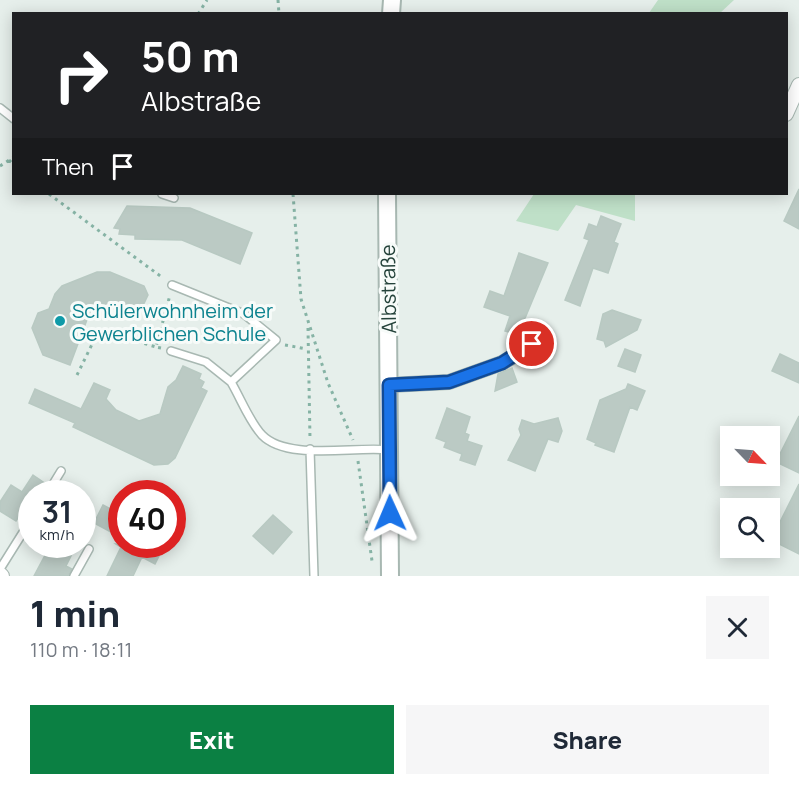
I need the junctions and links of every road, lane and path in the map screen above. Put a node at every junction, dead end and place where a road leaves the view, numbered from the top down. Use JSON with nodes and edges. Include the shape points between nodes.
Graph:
{"nodes":[{"id":1,"x":799,"y":85,"type":"edge"},
{"id":2,"x":0,"y":108,"type":"edge"},
{"id":3,"x":788,"y":110,"type":"edge"},
{"id":4,"x":12,"y":117,"type":"edge"},
{"id":5,"x":12,"y":158,"type":"edge"},
{"id":6,"x":9,"y":160,"type":"junction"},
{"id":7,"x":12,"y":163,"type":"edge"},
{"id":8,"x":0,"y":166,"type":"edge"},
{"id":9,"x":50,"y":195,"type":"edge"},
{"id":10,"x":165,"y":195,"type":"edge"},
{"id":11,"x":293,"y":195,"type":"edge"},
{"id":12,"x":387,"y":195,"type":"edge"},
{"id":13,"x":174,"y":198,"type":"dead end"},
{"id":14,"x":172,"y":285,"type":"junction"},
{"id":15,"x":309,"y":326,"type":"junction"},
{"id":16,"x":276,"y":340,"type":"junction"},
{"id":17,"x":532,"y":344,"type":"dead end"},
{"id":18,"x":156,"y":347,"type":"junction"},
{"id":19,"x":307,"y":349,"type":"junction"},
{"id":20,"x":171,"y":351,"type":"joint"},
{"id":21,"x":77,"y":375,"type":"dead end"},
{"id":22,"x":231,"y":382,"type":"junction"},
{"id":23,"x":389,"y":385,"type":"junction"},
{"id":24,"x":356,"y":448,"type":"junction"},
{"id":25,"x":310,"y":449,"type":"junction"},
{"id":26,"x":389,"y":450,"type":"junction"},
{"id":27,"x":61,"y":471,"type":"dead end"},
{"id":28,"x":56,"y":480,"type":"edge"},
{"id":29,"x":18,"y":540,"type":"edge"},
{"id":30,"x":84,"y":558,"type":"edge"},
{"id":31,"x":372,"y":564,"type":"dead end"},
{"id":32,"x":0,"y":569,"type":"edge"},
{"id":33,"x":74,"y":576,"type":"edge"},
{"id":34,"x":314,"y":576,"type":"edge"},
{"id":35,"x":390,"y":576,"type":"edge"}],
"edges":[{"from":1,"to":3,"type":"street"},
{"from":2,"to":4,"type":"lane"},
{"from":5,"to":6,"type":"path"},
{"from":6,"to":7,"type":"path"},
{"from":6,"to":8,"type":"path"},
{"from":9,"to":14,"type":"path"},
{"from":10,"to":13,"type":"lane"},
{"from":11,"to":15,"type":"path","via":[[301,299]]},
{"from":12,"to":23,"type":"street","name":"Albstraße"},
{"from":14,"to":16,"type":"lane","via":[[244,314]]},
{"from":14,"to":18,"type":"path"},
{"from":15,"to":19,"type":"path"},
{"from":15,"to":24,"type":"path"},
{"from":16,"to":19,"type":"path"},
{"from":16,"to":22,"type":"lane"},
{"from":17,"to":23,"type":"street","via":[[502,363],[449,382]]},
{"from":18,"to":20,"type":"path"},
{"from":18,"to":21,"type":"path","via":[[99,330]]},
{"from":19,"to":25,"type":"path"},
{"from":20,"to":22,"type":"lane","via":[[206,362]]},
{"from":22,"to":25,"type":"lane","via":[[260,433],[271,443],[288,450]]},
{"from":23,"to":26,"type":"street","name":"Albstraße"},
{"from":24,"to":25,"type":"lane"},
{"from":24,"to":26,"type":"lane"},
{"from":24,"to":31,"type":"path"},
{"from":25,"to":34,"type":"lane"},
{"from":26,"to":35,"type":"street","name":"Albstraße"},
{"from":27,"to":28,"type":"lane"},
{"from":29,"to":32,"type":"lane"},
{"from":30,"to":33,"type":"lane"}]}
